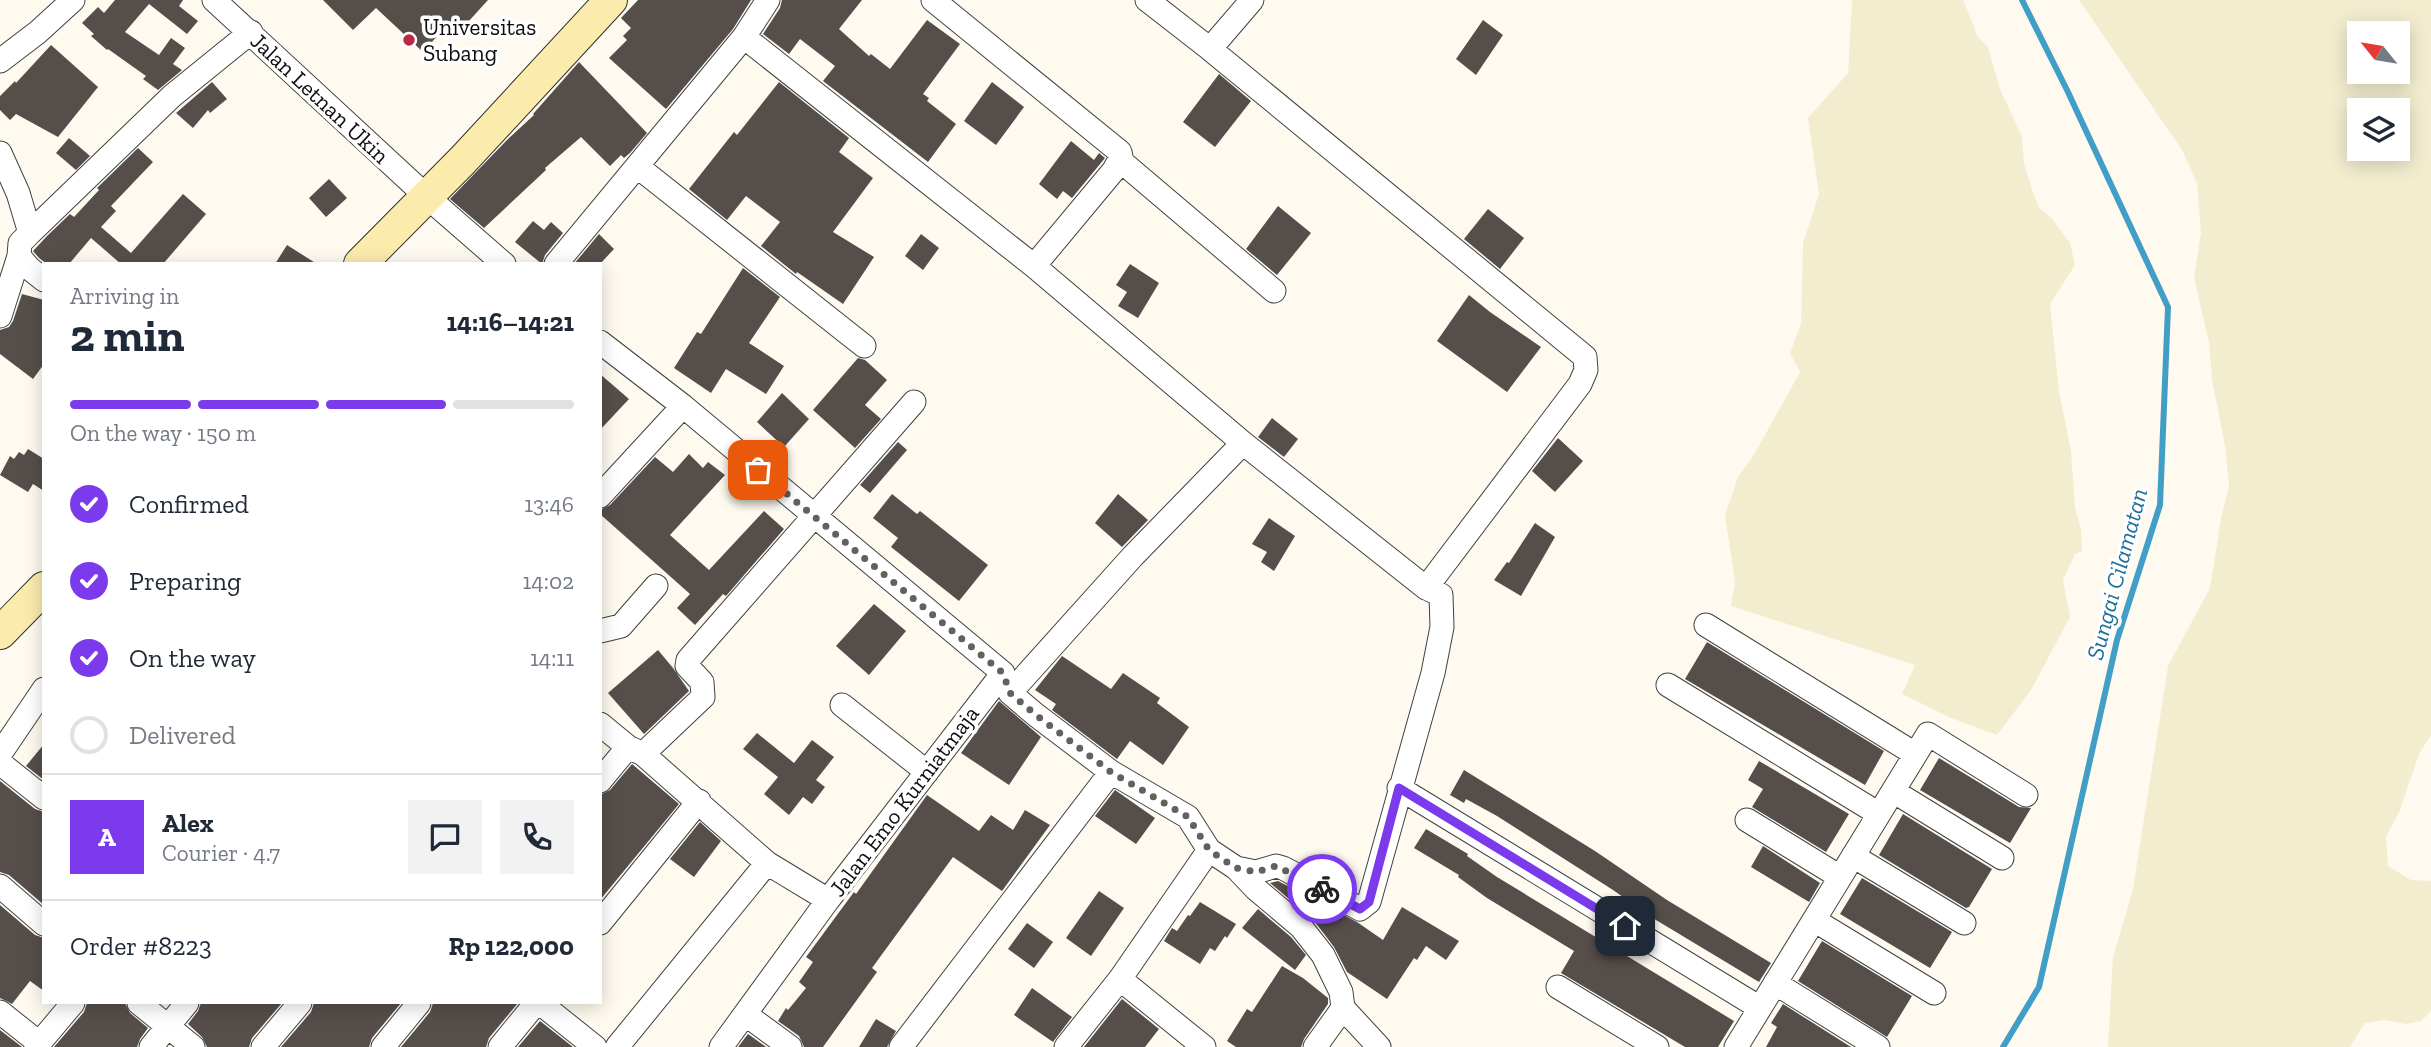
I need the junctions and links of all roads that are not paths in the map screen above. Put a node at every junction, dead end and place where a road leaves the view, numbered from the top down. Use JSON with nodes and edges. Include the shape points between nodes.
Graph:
{"nodes":[{"id":1,"x":73,"y":0,"type":"edge"},
{"id":2,"x":214,"y":0,"type":"edge"},
{"id":3,"x":611,"y":0,"type":"edge"},
{"id":4,"x":768,"y":0,"type":"edge"},
{"id":5,"x":933,"y":0,"type":"edge"},
{"id":6,"x":1147,"y":0,"type":"edge"},
{"id":7,"x":1252,"y":0,"type":"edge"},
{"id":8,"x":251,"y":32,"type":"junction"},
{"id":9,"x":744,"y":37,"type":"junction"},
{"id":10,"x":1210,"y":49,"type":"junction"},
{"id":11,"x":0,"y":61,"type":"edge"},
{"id":12,"x":0,"y":153,"type":"edge"},
{"id":13,"x":1122,"y":162,"type":"junction"},
{"id":14,"x":638,"y":167,"type":"junction"},
{"id":15,"x":426,"y":196,"type":"junction"},
{"id":16,"x":30,"y":233,"type":"junction"},
{"id":17,"x":19,"y":256,"type":"junction"},
{"id":18,"x":361,"y":262,"type":"edge"},
{"id":19,"x":502,"y":262,"type":"edge"},
{"id":20,"x":558,"y":262,"type":"edge"},
{"id":21,"x":1034,"y":266,"type":"junction"},
{"id":22,"x":42,"y":278,"type":"edge"},
{"id":23,"x":1274,"y":291,"type":"dead end"},
{"id":24,"x":0,"y":316,"type":"edge"},
{"id":25,"x":602,"y":344,"type":"edge"},
{"id":26,"x":864,"y":346,"type":"dead end"},
{"id":27,"x":914,"y":402,"type":"dead end"},
{"id":28,"x":683,"y":406,"type":"junction"},
{"id":29,"x":1243,"y":443,"type":"junction"},
{"id":30,"x":602,"y":494,"type":"edge"},
{"id":31,"x":815,"y":517,"type":"junction"},
{"id":32,"x":656,"y":586,"type":"dead end"},
{"id":33,"x":1426,"y":588,"type":"junction"},
{"id":34,"x":42,"y":590,"type":"edge"},
{"id":35,"x":1706,"y":625,"type":"dead end"},
{"id":36,"x":602,"y":631,"type":"edge"},
{"id":37,"x":0,"y":633,"type":"edge"},
{"id":38,"x":1007,"y":683,"type":"junction"},
{"id":39,"x":1668,"y":685,"type":"dead end"},
{"id":40,"x":42,"y":692,"type":"edge"},
{"id":41,"x":842,"y":705,"type":"dead end"},
{"id":42,"x":602,"y":725,"type":"edge"},
{"id":43,"x":636,"y":750,"type":"junction"},
{"id":44,"x":0,"y":754,"type":"edge"},
{"id":45,"x":1916,"y":754,"type":"junction"},
{"id":46,"x":0,"y":763,"type":"edge"},
{"id":47,"x":927,"y":772,"type":"junction"},
{"id":48,"x":1111,"y":772,"type":"junction"},
{"id":49,"x":602,"y":779,"type":"edge"},
{"id":50,"x":1399,"y":788,"type":"junction"},
{"id":51,"x":1893,"y":791,"type":"junction"},
{"id":52,"x":2026,"y":795,"type":"dead end"},
{"id":53,"x":42,"y":796,"type":"edge"},
{"id":54,"x":699,"y":801,"type":"junction"},
{"id":55,"x":1879,"y":814,"type":"junction"},
{"id":56,"x":1747,"y":820,"type":"dead end"},
{"id":57,"x":1209,"y":850,"type":"junction"},
{"id":58,"x":1853,"y":856,"type":"junction"},
{"id":59,"x":2002,"y":858,"type":"dead end"},
{"id":60,"x":767,"y":863,"type":"junction"},
{"id":61,"x":1236,"y":868,"type":"junction"},
{"id":62,"x":1840,"y":877,"type":"junction"},
{"id":63,"x":0,"y":886,"type":"edge"},
{"id":64,"x":828,"y":900,"type":"junction"},
{"id":65,"x":1814,"y":920,"type":"junction"},
{"id":66,"x":602,"y":921,"type":"edge"},
{"id":67,"x":42,"y":922,"type":"edge"},
{"id":68,"x":1964,"y":923,"type":"dead end"},
{"id":69,"x":1119,"y":979,"type":"junction"},
{"id":70,"x":1775,"y":983,"type":"junction"},
{"id":71,"x":1558,"y":987,"type":"dead end"},
{"id":72,"x":1934,"y":993,"type":"dead end"},
{"id":73,"x":71,"y":1004,"type":"edge"},
{"id":74,"x":140,"y":1004,"type":"edge"},
{"id":75,"x":186,"y":1004,"type":"edge"},
{"id":76,"x":299,"y":1004,"type":"edge"},
{"id":77,"x":418,"y":1004,"type":"edge"},
{"id":78,"x":537,"y":1004,"type":"edge"},
{"id":79,"x":539,"y":1004,"type":"edge"},
{"id":80,"x":1343,"y":1008,"type":"junction"},
{"id":81,"x":1760,"y":1009,"type":"junction"},
{"id":82,"x":0,"y":1013,"type":"edge"},
{"id":83,"x":745,"y":1014,"type":"junction"},
{"id":84,"x":168,"y":1026,"type":"junction"},
{"id":85,"x":38,"y":1045,"type":"edge"},
{"id":86,"x":151,"y":1047,"type":"edge"},
{"id":87,"x":193,"y":1047,"type":"edge"},
{"id":88,"x":263,"y":1047,"type":"edge"},
{"id":89,"x":383,"y":1047,"type":"edge"},
{"id":90,"x":500,"y":1047,"type":"edge"},
{"id":91,"x":595,"y":1047,"type":"edge"},
{"id":92,"x":617,"y":1047,"type":"edge"},
{"id":93,"x":721,"y":1047,"type":"edge"},
{"id":94,"x":790,"y":1047,"type":"edge"},
{"id":95,"x":901,"y":1047,"type":"edge"},
{"id":96,"x":1066,"y":1047,"type":"edge"},
{"id":97,"x":1204,"y":1047,"type":"edge"},
{"id":98,"x":1315,"y":1047,"type":"edge"},
{"id":99,"x":1359,"y":1047,"type":"edge"},
{"id":100,"x":1379,"y":1047,"type":"edge"},
{"id":101,"x":1657,"y":1047,"type":"edge"},
{"id":102,"x":1736,"y":1047,"type":"edge"},
{"id":103,"x":1878,"y":1047,"type":"edge"}],
"edges":[{"from":1,"to":11,"type":"street"},
{"from":2,"to":8,"type":"street","name":"Jalan Letnan Ukin"},
{"from":3,"to":15,"type":"main road"},
{"from":4,"to":9,"type":"street"},
{"from":5,"to":13,"type":"street","via":[[1118,150]]},
{"from":6,"to":10,"type":"street"},
{"from":7,"to":10,"type":"street"},
{"from":8,"to":15,"type":"street","name":"Jalan Letnan Ukin"},
{"from":8,"to":16,"type":"street","via":[[172,96]]},
{"from":9,"to":14,"type":"street"},
{"from":9,"to":21,"type":"street"},
{"from":10,"to":33,"type":"street","via":[[1585,357],[1580,384]]},
{"from":12,"to":16,"type":"street"},
{"from":13,"to":21,"type":"street","via":[[1120,159]]},
{"from":13,"to":23,"type":"street"},
{"from":14,"to":20,"type":"street"},
{"from":14,"to":26,"type":"street"},
{"from":15,"to":18,"type":"main road"},
{"from":15,"to":19,"type":"street"},
{"from":16,"to":17,"type":"street","via":[[20,243]]},
{"from":17,"to":22,"type":"street"},
{"from":17,"to":24,"type":"street"},
{"from":21,"to":29,"type":"street"},
{"from":25,"to":28,"type":"street"},
{"from":27,"to":31,"type":"street"},
{"from":28,"to":30,"type":"street"},
{"from":28,"to":31,"type":"street"},
{"from":29,"to":33,"type":"street"},
{"from":29,"to":38,"type":"street","name":"Jalan Emo Kurniatmaja"},
{"from":31,"to":38,"type":"street"},
{"from":31,"to":43,"type":"street","via":[[688,660],[687,666],[702,682],[703,697]]},
{"from":32,"to":36,"type":"street","via":[[621,626]]},
{"from":33,"to":50,"type":"street","via":[[1441,595],[1442,627]]},
{"from":34,"to":37,"type":"main road"},
{"from":35,"to":45,"type":"street"},
{"from":38,"to":47,"type":"street","name":"Jalan Emo Kurniatmaja"},
{"from":38,"to":48,"type":"street"},
{"from":39,"to":55,"type":"street"},
{"from":40,"to":44,"type":"street"},
{"from":41,"to":47,"type":"street"},
{"from":42,"to":43,"type":"street"},
{"from":43,"to":49,"type":"street"},
{"from":43,"to":54,"type":"street"},
{"from":45,"to":51,"type":"street"},
{"from":45,"to":52,"type":"street","via":[[1928,734]]},
{"from":46,"to":53,"type":"street"},
{"from":47,"to":64,"type":"street","name":"Jalan Emo Kurniatmaja"},
{"from":48,"to":57,"type":"street","via":[[1188,817]]},
{"from":48,"to":95,"type":"street"},
{"from":50,"to":61,"type":"street","via":[[1369,902],[1360,909],[1276,866],[1256,872]]},
{"from":50,"to":81,"type":"street"},
{"from":51,"to":55,"type":"street"},
{"from":51,"to":59,"type":"street"},
{"from":54,"to":60,"type":"street"},
{"from":54,"to":66,"type":"street"},
{"from":55,"to":58,"type":"street"},
{"from":56,"to":62,"type":"street"},
{"from":57,"to":61,"type":"street"},
{"from":57,"to":69,"type":"street"},
{"from":58,"to":62,"type":"street"},
{"from":58,"to":68,"type":"street"},
{"from":60,"to":64,"type":"street"},
{"from":60,"to":92,"type":"street"},
{"from":61,"to":80,"type":"street","via":[[1301,927],[1323,955],[1341,992]]},
{"from":62,"to":65,"type":"street"},
{"from":63,"to":67,"type":"street"},
{"from":64,"to":83,"type":"street","name":"Jalan Emo Kurniatmaja"},
{"from":65,"to":70,"type":"street"},
{"from":65,"to":72,"type":"street"},
{"from":69,"to":96,"type":"street"},
{"from":69,"to":97,"type":"street"},
{"from":70,"to":81,"type":"street"},
{"from":70,"to":103,"type":"street"},
{"from":71,"to":101,"type":"street"},
{"from":73,"to":85,"type":"street"},
{"from":74,"to":84,"type":"street"},
{"from":75,"to":84,"type":"street"},
{"from":76,"to":88,"type":"street"},
{"from":77,"to":89,"type":"street"},
{"from":78,"to":90,"type":"street"},
{"from":79,"to":91,"type":"street"},
{"from":80,"to":98,"type":"street"},
{"from":80,"to":99,"type":"street","via":[[1344,1029]]},
{"from":80,"to":100,"type":"street"},
{"from":81,"to":102,"type":"street"},
{"from":82,"to":85,"type":"street"},
{"from":83,"to":93,"type":"street","name":"Jalan Emo Kurniatmaja"},
{"from":83,"to":94,"type":"street"},
{"from":84,"to":86,"type":"street"},
{"from":84,"to":87,"type":"street"}]}
